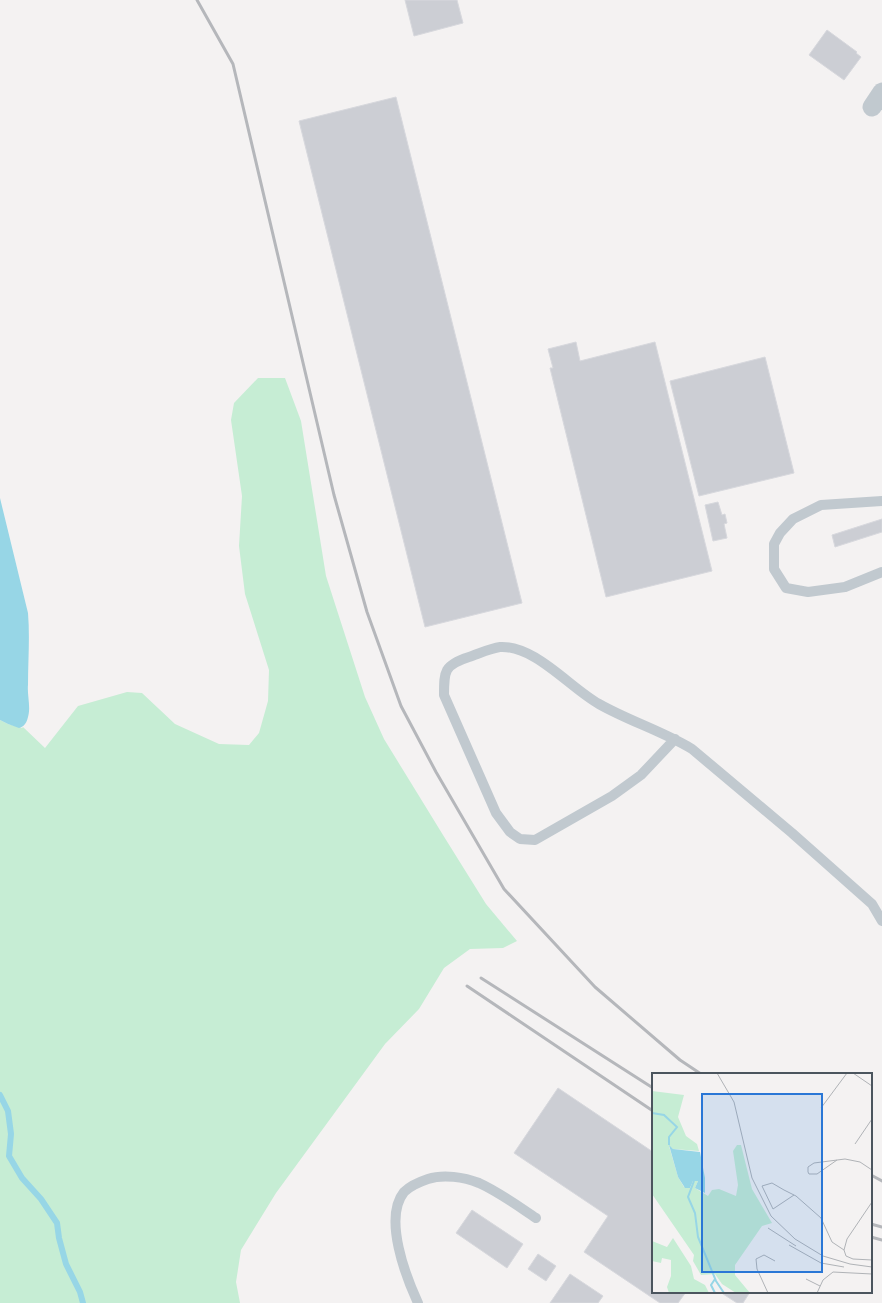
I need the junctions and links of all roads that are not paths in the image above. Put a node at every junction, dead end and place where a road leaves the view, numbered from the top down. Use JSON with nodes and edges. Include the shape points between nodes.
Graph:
{"nodes":[{"id":1,"x":882,"y":501,"type":"edge"},
{"id":2,"x":882,"y":572,"type":"edge"},
{"id":3,"x":675,"y":739,"type":"junction"},
{"id":4,"x":882,"y":921,"type":"edge"},
{"id":5,"x":536,"y":1218,"type":"dead end"},
{"id":6,"x":418,"y":1303,"type":"edge"}],
"edges":[{"from":1,"to":2,"type":"lane","via":[[821,505],[793,519],[774,544],[774,569],[786,588],[808,592],[844,587]]},
{"from":3,"to":3,"type":"lane","via":[[598,704],[532,655],[516,649],[500,647],[456,661],[444,677],[444,695],[496,812],[510,832],[520,839],[535,840],[612,796],[641,775]]},
{"from":3,"to":4,"type":"lane","via":[[692,749],[792,833],[872,904]]},
{"from":5,"to":6,"type":"lane","via":[[478,1183],[457,1177],[432,1178],[416,1183],[404,1193],[396,1208],[396,1234],[406,1277]]}]}
